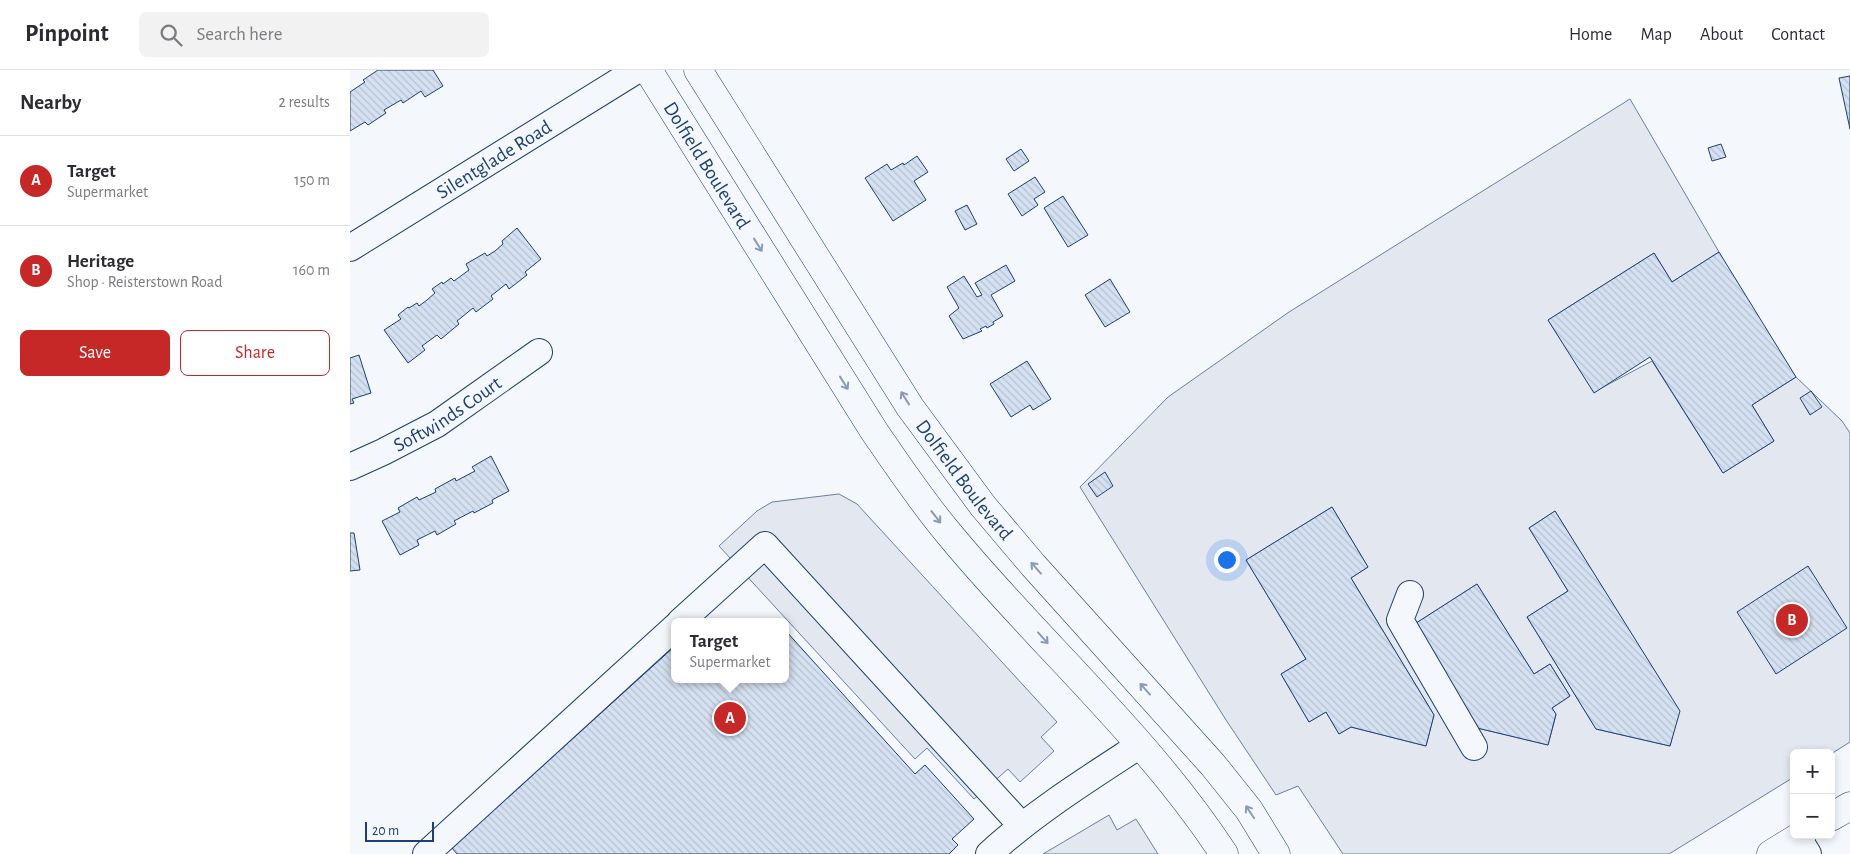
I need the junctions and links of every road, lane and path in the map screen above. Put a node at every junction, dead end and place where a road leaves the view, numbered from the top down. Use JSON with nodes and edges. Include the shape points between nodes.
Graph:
{"nodes":[{"id":1,"x":637,"y":70,"type":"edge"},
{"id":2,"x":648,"y":70,"type":"edge"},
{"id":3,"x":698,"y":70,"type":"edge"},
{"id":4,"x":350,"y":248,"type":"edge"},
{"id":5,"x":539,"y":352,"type":"dead end"},
{"id":6,"x":350,"y":467,"type":"edge"},
{"id":7,"x":1410,"y":594,"type":"dead end"},
{"id":8,"x":684,"y":618,"type":"edge"},
{"id":9,"x":671,"y":630,"type":"edge"},
{"id":10,"x":1140,"y":745,"type":"junction"},
{"id":11,"x":1474,"y":746,"type":"dead end"},
{"id":12,"x":1850,"y":806,"type":"edge"},
{"id":13,"x":1835,"y":815,"type":"edge"},
{"id":14,"x":1021,"y":825,"type":"junction"},
{"id":15,"x":1802,"y":842,"type":"edge"},
{"id":16,"x":426,"y":854,"type":"edge"},
{"id":17,"x":989,"y":854,"type":"edge"},
{"id":18,"x":1224,"y":854,"type":"edge"},
{"id":19,"x":1276,"y":854,"type":"edge"},
{"id":20,"x":1771,"y":854,"type":"edge"}],
"edges":[{"from":1,"to":4,"type":"street","name":"Silentglade Road"},
{"from":2,"to":10,"type":"main road","name":"Dolfield Boulevard","one_way":true,"via":[[874,431],[912,486],[950,536]]},
{"from":19,"to":3,"type":"main road","name":"Dolfield Boulevard","one_way":true,"via":[[1250,810],[983,506],[910,407]]},
{"from":5,"to":6,"type":"street","name":"Softwinds Court","via":[[437,424]]},
{"from":7,"to":11,"type":"street","via":[[1400,620]]},
{"from":8,"to":14,"type":"street","via":[[765,545]]},
{"from":9,"to":16,"type":"street"},
{"from":10,"to":14,"type":"street"},
{"from":10,"to":18,"type":"main road","name":"Dolfield Boulevard"},
{"from":12,"to":13,"type":"main road"},
{"from":14,"to":17,"type":"street"},
{"from":15,"to":20,"type":"main road"}]}
